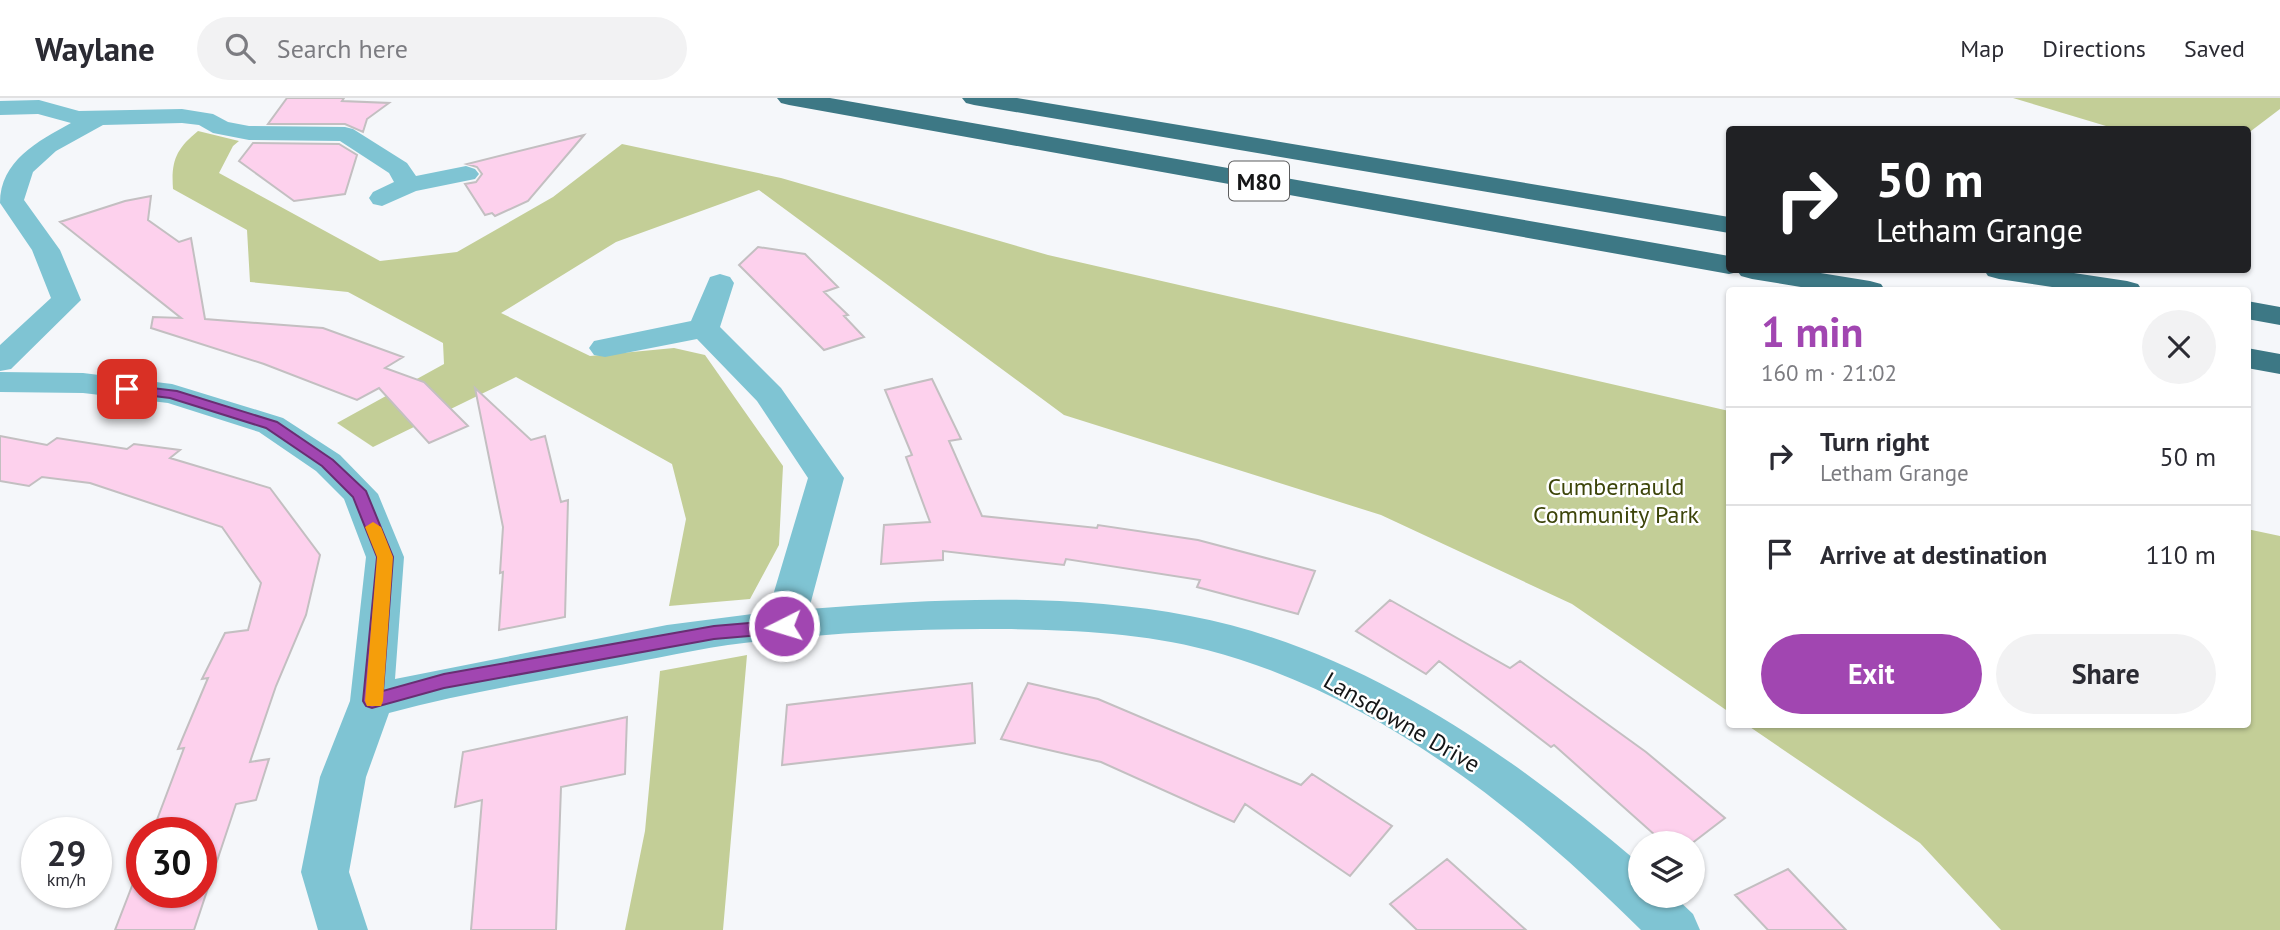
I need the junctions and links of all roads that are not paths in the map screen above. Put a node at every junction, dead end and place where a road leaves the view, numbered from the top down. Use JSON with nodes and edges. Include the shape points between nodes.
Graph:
{"nodes":[{"id":1,"x":6,"y":98,"type":"edge"},
{"id":2,"x":789,"y":98,"type":"edge"},
{"id":3,"x":974,"y":98,"type":"edge"},
{"id":4,"x":0,"y":100,"type":"edge"},
{"id":5,"x":0,"y":108,"type":"edge"},
{"id":6,"x":99,"y":118,"type":"junction"},
{"id":7,"x":467,"y":174,"type":"dead end"},
{"id":8,"x":409,"y":185,"type":"junction"},
{"id":9,"x":382,"y":198,"type":"dead end"},
{"id":10,"x":1726,"y":224,"type":"edge"},
{"id":11,"x":1726,"y":264,"type":"edge"},
{"id":12,"x":1770,"y":273,"type":"edge"},
{"id":13,"x":2018,"y":273,"type":"edge"},
{"id":14,"x":720,"y":283,"type":"dead end"},
{"id":15,"x":1852,"y":287,"type":"edge"},
{"id":16,"x":2108,"y":287,"type":"edge"},
{"id":17,"x":2251,"y":311,"type":"edge"},
{"id":18,"x":2280,"y":316,"type":"edge"},
{"id":19,"x":704,"y":328,"type":"junction"},
{"id":20,"x":605,"y":348,"type":"dead end"},
{"id":21,"x":2251,"y":359,"type":"edge"},
{"id":22,"x":0,"y":362,"type":"edge"},
{"id":23,"x":2280,"y":364,"type":"edge"},
{"id":24,"x":0,"y":382,"type":"edge"},
{"id":25,"x":784,"y":626,"type":"junction"},
{"id":26,"x":372,"y":701,"type":"junction"},
{"id":27,"x":343,"y":930,"type":"edge"},
{"id":28,"x":1675,"y":930,"type":"edge"}],
"edges":[{"from":1,"to":4,"type":"street"},
{"from":2,"to":11,"type":"highway","number":"M80"},
{"from":3,"to":10,"type":"highway","number":"M80"},
{"from":5,"to":6,"type":"street","via":[[39,107],[78,118]]},
{"from":6,"to":8,"type":"street","via":[[182,116],[248,133],[345,134],[398,169]]},
{"from":6,"to":22,"type":"street","via":[[47,146],[21,169],[11,200],[46,250],[66,300]]},
{"from":7,"to":8,"type":"street"},
{"from":8,"to":9,"type":"street"},
{"from":12,"to":15,"type":"highway"},
{"from":13,"to":16,"type":"highway"},
{"from":14,"to":19,"type":"street"},
{"from":17,"to":18,"type":"highway"},
{"from":19,"to":20,"type":"street"},
{"from":19,"to":25,"type":"street","via":[[769,395],[826,478]]},
{"from":21,"to":23,"type":"highway"},
{"from":24,"to":26,"type":"street","via":[[83,383],[172,394],[271,425],[328,463],[360,494],[385,557]]},
{"from":25,"to":26,"type":"street","name":"Lansdowne Drive","via":[[714,632],[444,681]]},
{"from":25,"to":28,"type":"street","name":"Lansdowne Drive","via":[[973,614],[1049,615],[1223,638],[1314,671],[1387,708],[1480,765],[1594,853]]},
{"from":26,"to":27,"type":"street","via":[[343,777],[325,872]]}]}
